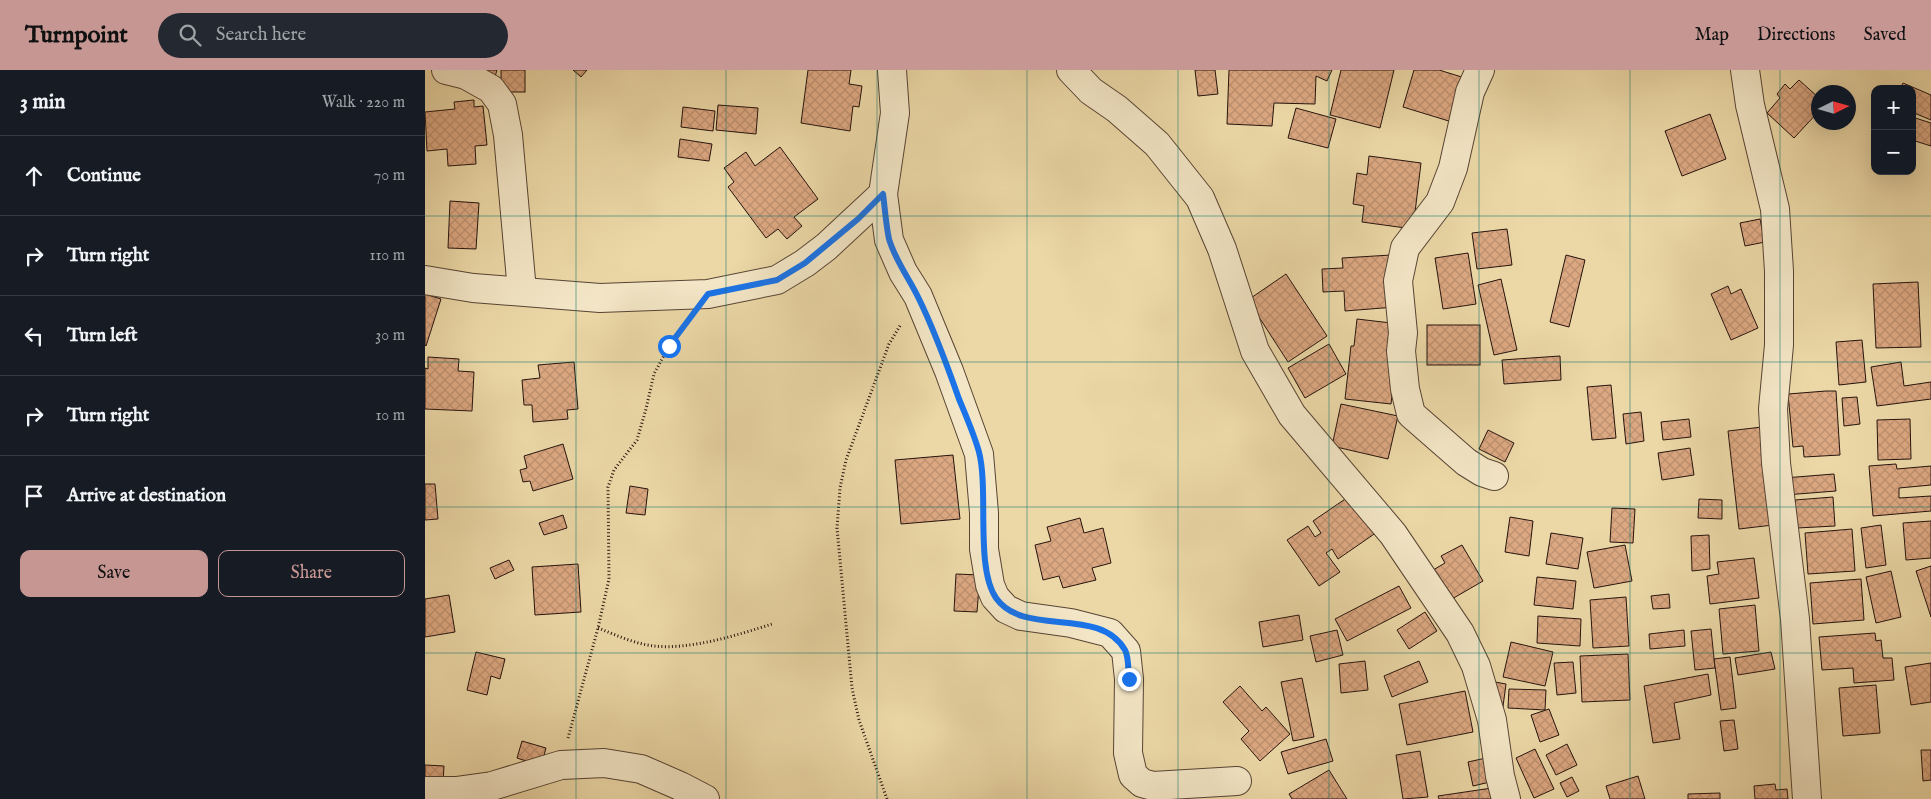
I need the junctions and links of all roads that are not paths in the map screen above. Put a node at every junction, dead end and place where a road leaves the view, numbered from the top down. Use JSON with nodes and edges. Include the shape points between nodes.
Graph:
{"nodes":[{"id":1,"x":446,"y":70,"type":"edge"},
{"id":2,"x":893,"y":70,"type":"edge"},
{"id":3,"x":1071,"y":70,"type":"edge"},
{"id":4,"x":1480,"y":70,"type":"edge"},
{"id":5,"x":1745,"y":70,"type":"edge"},
{"id":6,"x":883,"y":194,"type":"junction"},
{"id":7,"x":425,"y":280,"type":"edge"},
{"id":8,"x":522,"y":291,"type":"junction"},
{"id":9,"x":1494,"y":476,"type":"dead end"},
{"id":10,"x":1237,"y":781,"type":"dead end"},
{"id":11,"x":425,"y":791,"type":"edge"},
{"id":12,"x":705,"y":799,"type":"edge"},
{"id":13,"x":1506,"y":799,"type":"edge"},
{"id":14,"x":1807,"y":799,"type":"edge"}],
"edges":[{"from":1,"to":8,"type":"street","via":[[466,75],[491,89],[502,104],[509,136]]},
{"from":2,"to":6,"type":"street","via":[[895,113]]},
{"from":3,"to":13,"type":"street","via":[[1091,92],[1117,109],[1157,144],[1199,198],[1222,249],[1255,351],[1292,415],[1393,534],[1460,633],[1476,666],[1492,720]]},
{"from":4,"to":9,"type":"street","via":[[1470,92],[1453,168],[1441,202],[1405,248],[1398,281],[1403,333],[1401,351],[1411,414],[1466,462]]},
{"from":5,"to":14,"type":"street","via":[[1775,209],[1779,271],[1773,409],[1775,454],[1795,619]]},
{"from":6,"to":8,"type":"street","via":[[819,252],[777,280],[708,294],[600,298]]},
{"from":6,"to":10,"type":"street","via":[[889,240],[918,296],[979,454],[984,549],[995,597],[1005,609],[1021,616],[1071,623],[1110,633],[1126,650],[1128,753],[1133,775],[1142,783],[1153,786]]},
{"from":7,"to":8,"type":"street","via":[[473,288]]},
{"from":11,"to":12,"type":"street","via":[[492,786],[561,765],[605,763],[641,769]]}]}
